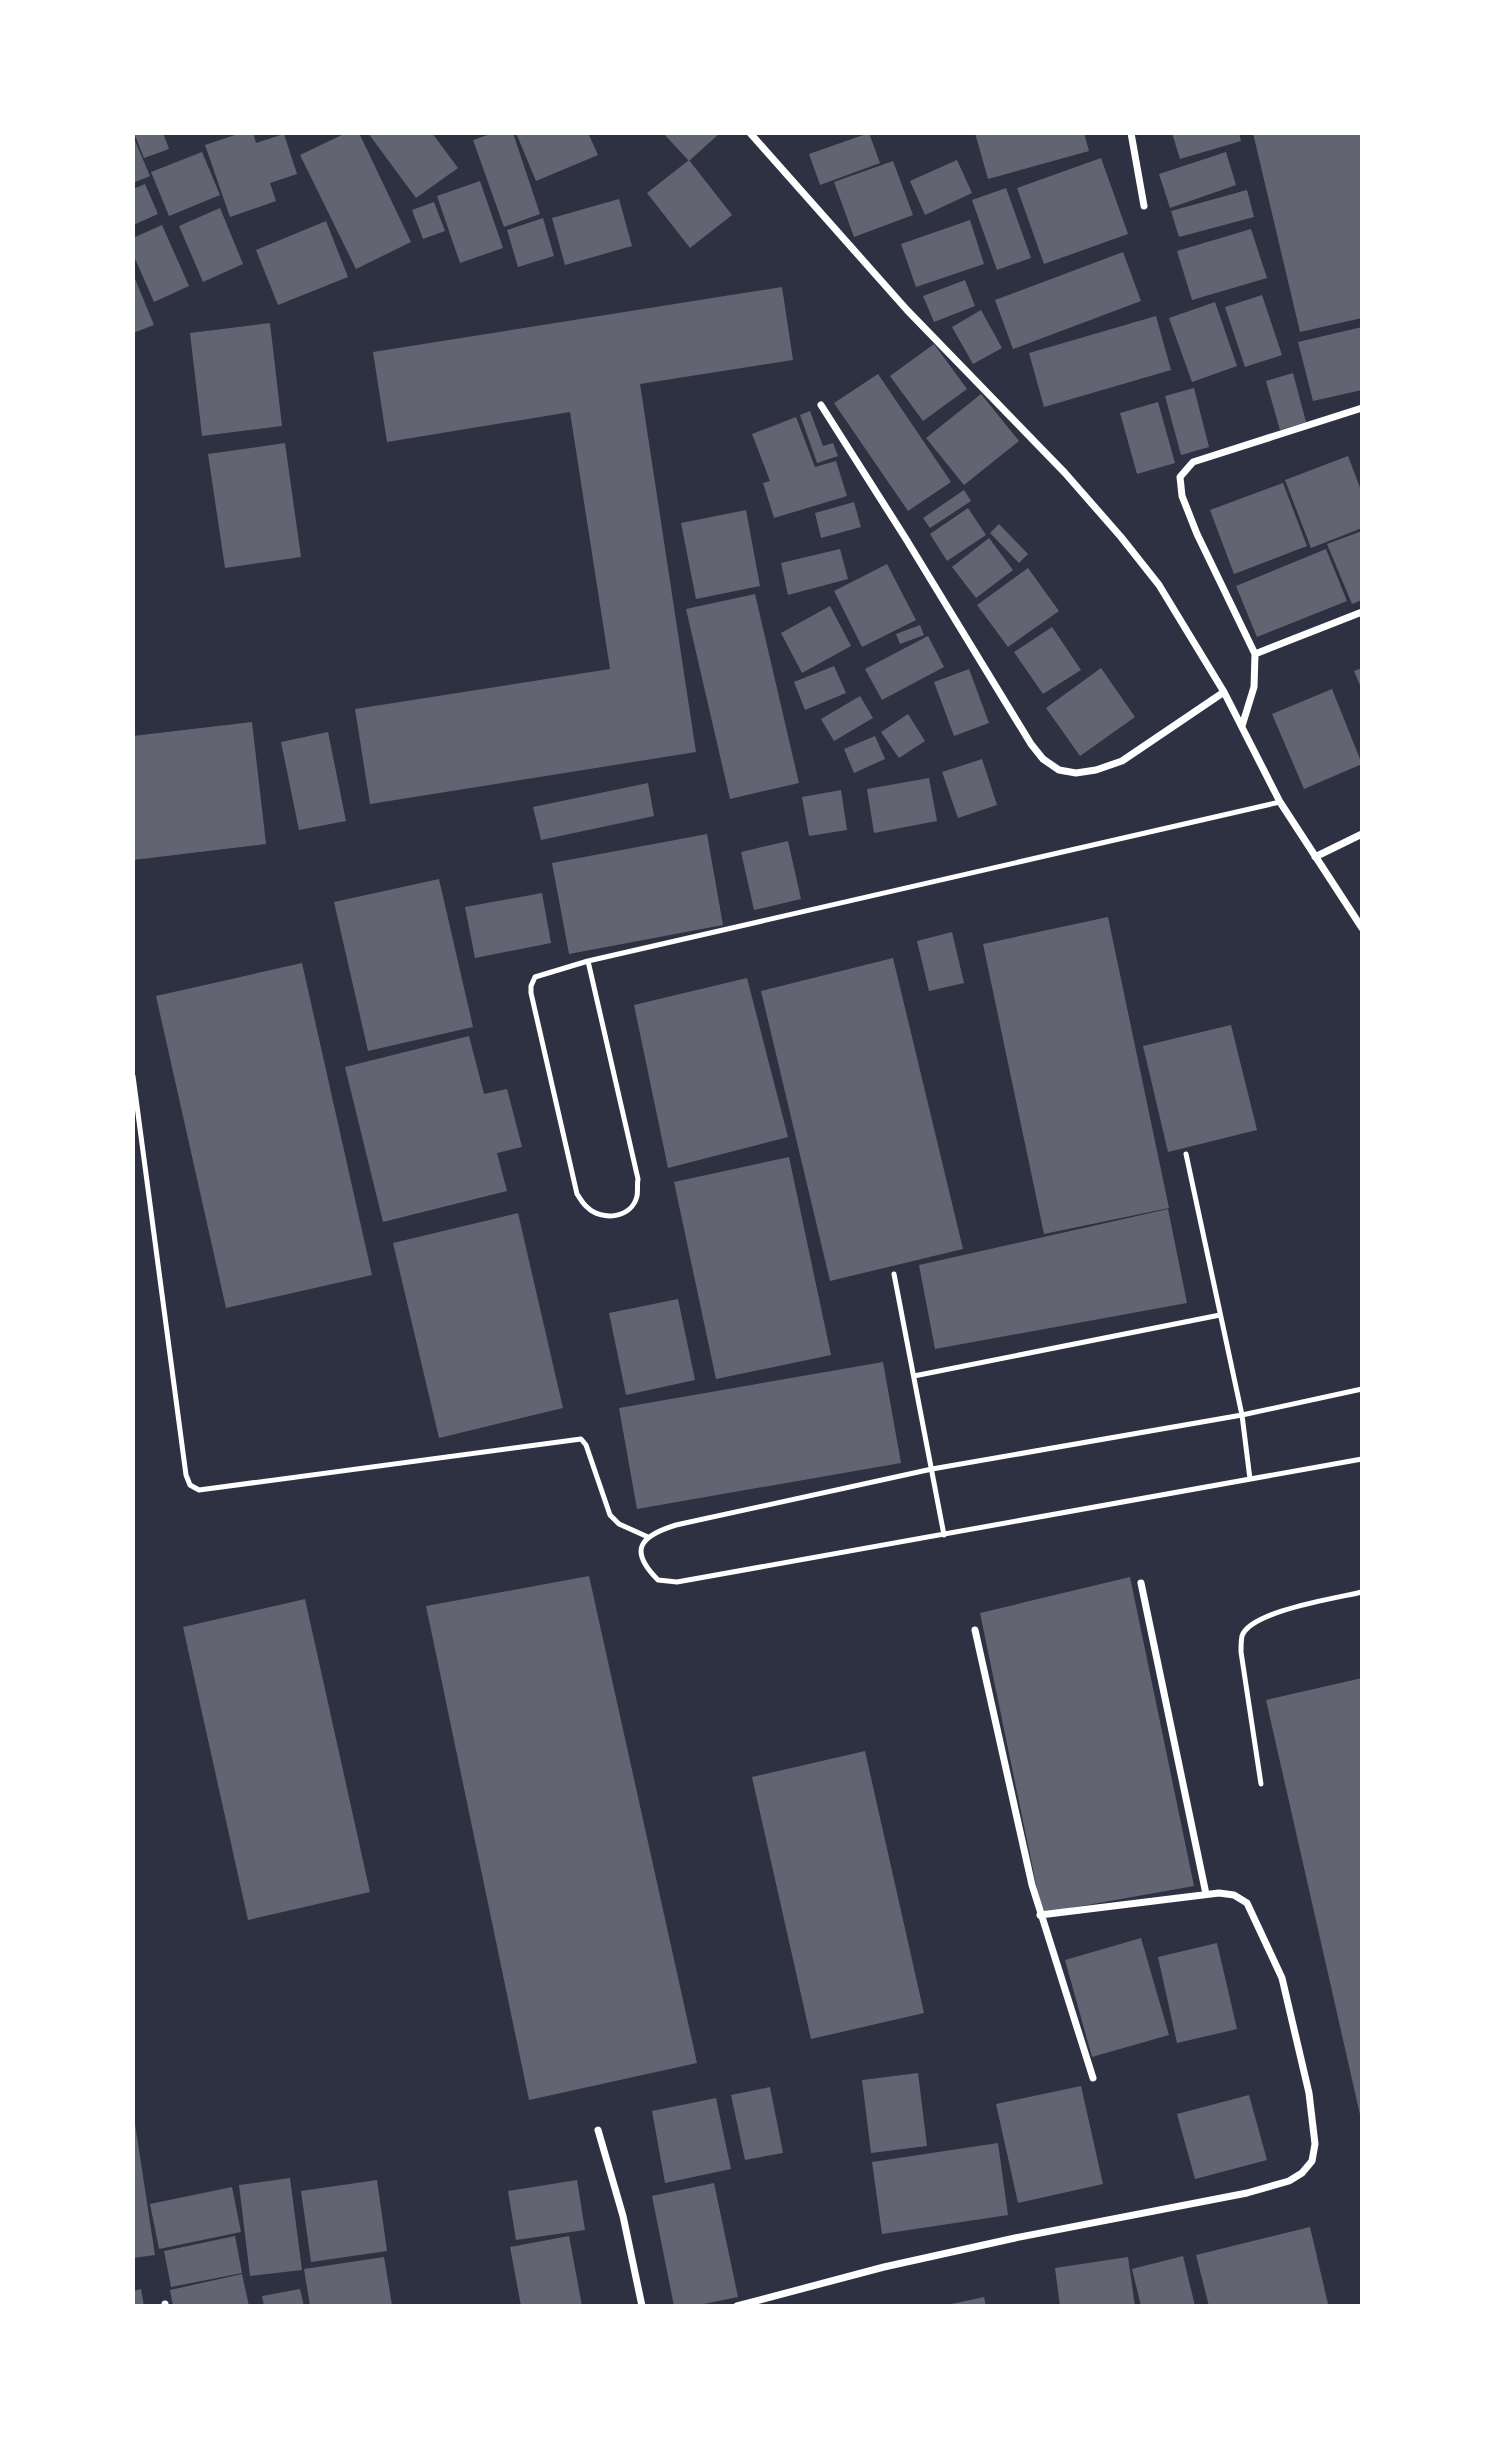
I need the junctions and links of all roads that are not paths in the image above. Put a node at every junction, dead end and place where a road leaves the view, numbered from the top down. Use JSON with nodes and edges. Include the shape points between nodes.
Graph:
{"nodes":[{"id":1,"x":750,"y":133,"type":"edge"},
{"id":2,"x":1130,"y":133,"type":"edge"},
{"id":3,"x":1144,"y":206,"type":"dead end"},
{"id":4,"x":821,"y":405,"type":"dead end"},
{"id":5,"x":1362,"y":408,"type":"edge"},
{"id":6,"x":1362,"y":612,"type":"edge"},
{"id":7,"x":1255,"y":654,"type":"junction"},
{"id":8,"x":1224,"y":692,"type":"junction"},
{"id":9,"x":1242,"y":726,"type":"junction"},
{"id":10,"x":1280,"y":802,"type":"junction"},
{"id":11,"x":1362,"y":834,"type":"edge"},
{"id":12,"x":1315,"y":857,"type":"junction"},
{"id":13,"x":1362,"y":928,"type":"edge"},
{"id":14,"x":588,"y":961,"type":"junction"},
{"id":15,"x":133,"y":1076,"type":"edge"},
{"id":16,"x":1186,"y":1154,"type":"dead end"},
{"id":17,"x":894,"y":1274,"type":"dead end"},
{"id":18,"x":1220,"y":1315,"type":"junction"},
{"id":19,"x":914,"y":1376,"type":"junction"},
{"id":20,"x":1362,"y":1389,"type":"edge"},
{"id":21,"x":1242,"y":1415,"type":"junction"},
{"id":22,"x":1362,"y":1460,"type":"edge"},
{"id":23,"x":932,"y":1469,"type":"junction"},
{"id":24,"x":1250,"y":1479,"type":"junction"},
{"id":25,"x":944,"y":1535,"type":"junction"},
{"id":26,"x":648,"y":1537,"type":"junction"},
{"id":27,"x":1141,"y":1583,"type":"dead end"},
{"id":28,"x":1362,"y":1592,"type":"edge"},
{"id":29,"x":975,"y":1630,"type":"dead end"},
{"id":30,"x":1261,"y":1784,"type":"dead end"},
{"id":31,"x":1206,"y":1894,"type":"junction"},
{"id":32,"x":1040,"y":1915,"type":"junction"},
{"id":33,"x":1093,"y":2078,"type":"dead end"},
{"id":34,"x":598,"y":2130,"type":"dead end"},
{"id":35,"x":642,"y":2306,"type":"edge"},
{"id":36,"x":737,"y":2306,"type":"edge"}],
"edges":[{"from":1,"to":8,"type":"street","via":[[906,310],[1039,445],[1121,537],[1159,585]]},
{"from":2,"to":3,"type":"street"},
{"from":4,"to":8,"type":"street","via":[[1031,744],[1051,765],[1076,773],[1122,761]]},
{"from":5,"to":7,"type":"street","via":[[1193,462],[1180,477],[1182,496],[1197,534]]},
{"from":6,"to":7,"type":"street"},
{"from":7,"to":9,"type":"street","via":[[1255,687]]},
{"from":8,"to":9,"type":"street"},
{"from":9,"to":10,"type":"street"},
{"from":10,"to":12,"type":"street"},
{"from":10,"to":14,"type":"lane"},
{"from":11,"to":12,"type":"street"},
{"from":12,"to":13,"type":"street"},
{"from":14,"to":14,"type":"lane","via":[[638,1179],[637,1197],[631,1208],[618,1216],[588,1209],[578,1194],[531,993],[536,977]]},
{"from":15,"to":26,"type":"lane","via":[[190,1485],[199,1490],[581,1439],[610,1515]]},
{"from":16,"to":18,"type":"lane"},
{"from":17,"to":19,"type":"lane"},
{"from":18,"to":19,"type":"lane"},
{"from":18,"to":21,"type":"lane"},
{"from":19,"to":23,"type":"lane"},
{"from":20,"to":21,"type":"lane"},
{"from":21,"to":23,"type":"lane"},
{"from":21,"to":24,"type":"lane"},
{"from":22,"to":24,"type":"lane"},
{"from":23,"to":25,"type":"lane"},
{"from":23,"to":26,"type":"lane","via":[[676,1525]]},
{"from":24,"to":25,"type":"lane"},
{"from":25,"to":26,"type":"lane","via":[[677,1582],[659,1580],[644,1563],[641,1551]]},
{"from":27,"to":31,"type":"street"},
{"from":28,"to":30,"type":"lane","via":[[1271,1614],[1242,1634]]},
{"from":29,"to":32,"type":"street"},
{"from":31,"to":32,"type":"street"},
{"from":31,"to":36,"type":"street","via":[[1234,1895],[1247,1903],[1282,1978],[1309,2093],[1315,2144],[1312,2161],[1302,2174],[1247,2193],[884,2267]]},
{"from":32,"to":33,"type":"street"},
{"from":34,"to":35,"type":"street"}]}
